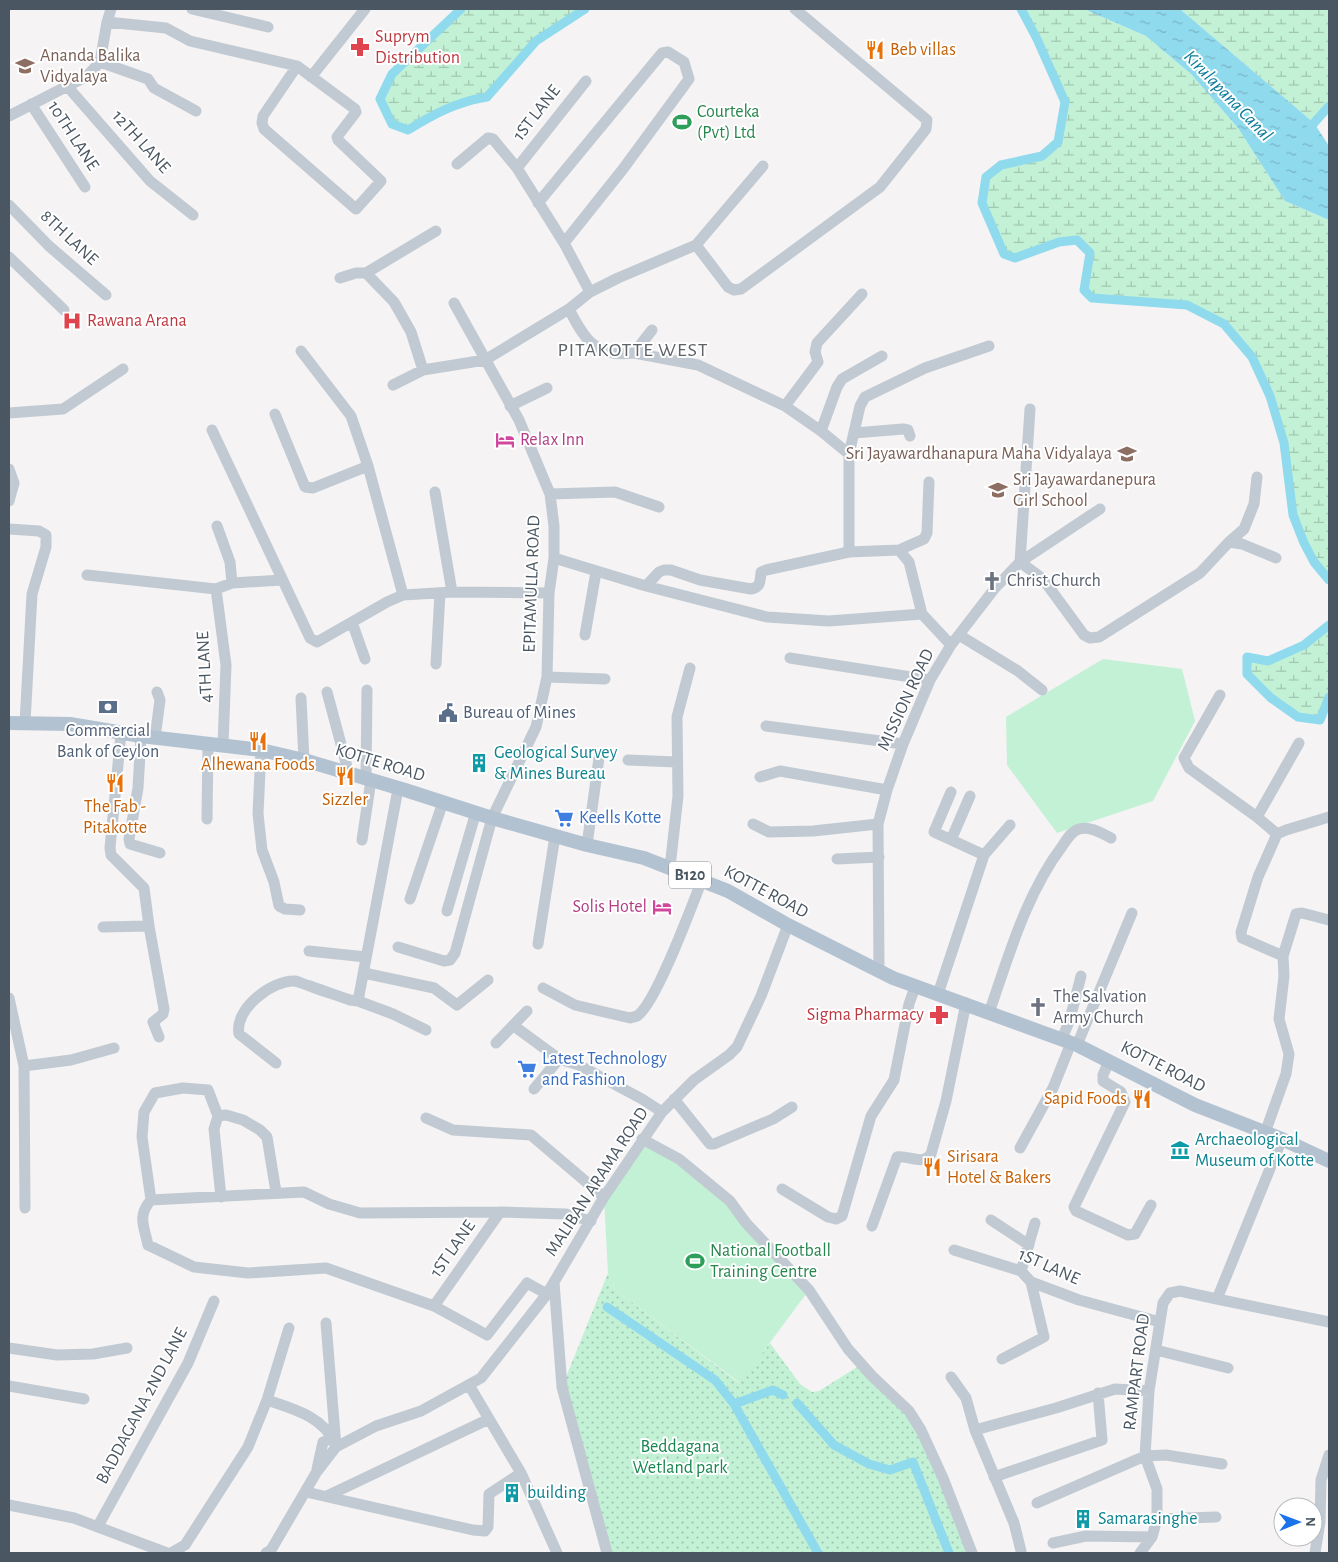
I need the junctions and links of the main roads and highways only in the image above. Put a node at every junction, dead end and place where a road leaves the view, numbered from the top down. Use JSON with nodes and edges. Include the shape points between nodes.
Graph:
{"nodes":[{"id":1,"x":9,"y":723,"type":"edge"},
{"id":2,"x":1329,"y":1161,"type":"edge"}],
"edges":[{"from":1,"to":2,"type":"main road","name":"KOTTE ROAD","number":"B120","via":[[70,724],[261,750],[555,836],[644,858],[728,891],[788,925],[914,987],[1070,1042],[1195,1105]]}]}
